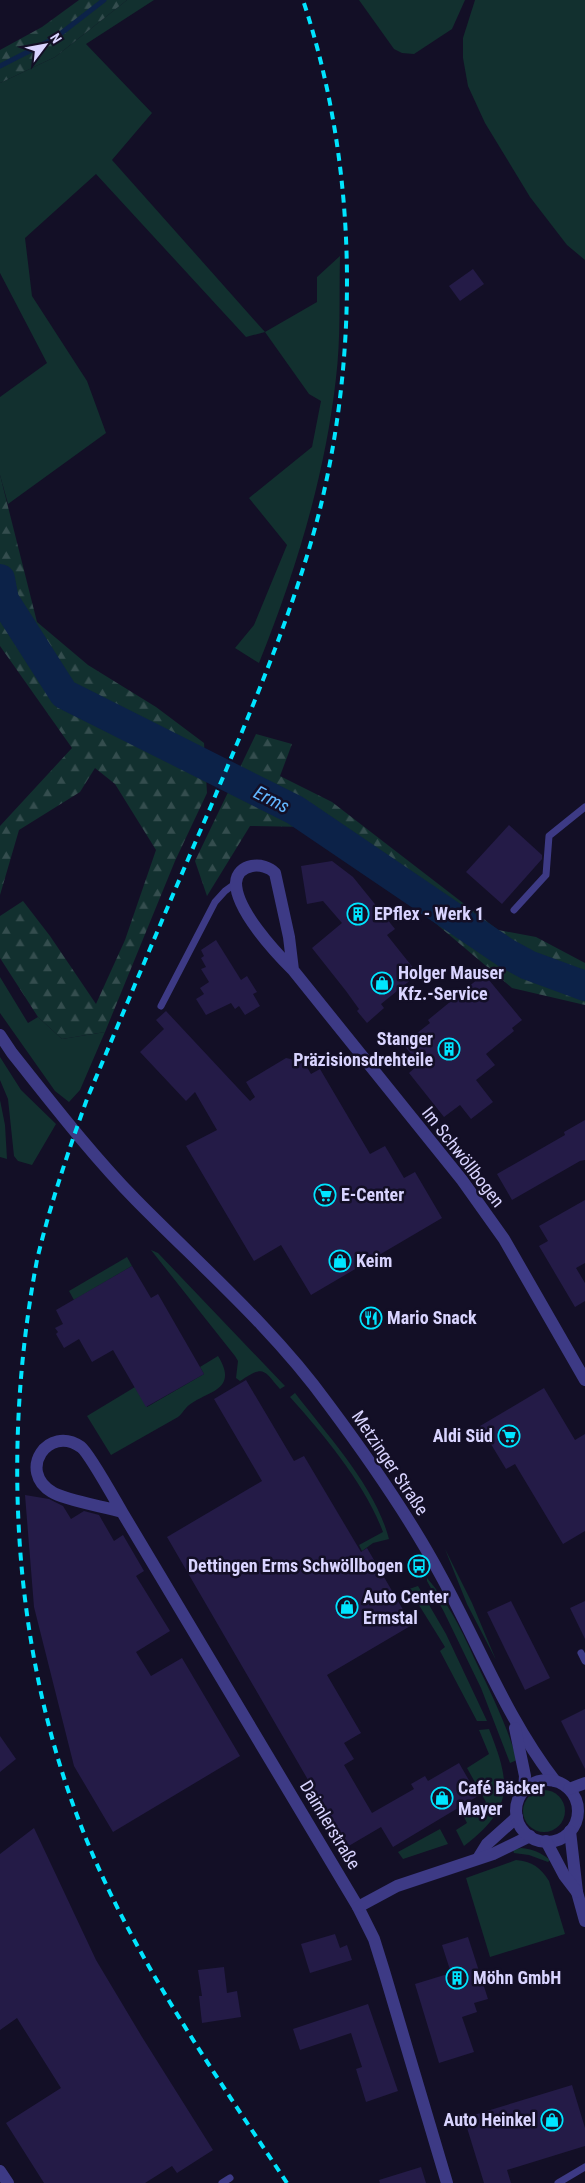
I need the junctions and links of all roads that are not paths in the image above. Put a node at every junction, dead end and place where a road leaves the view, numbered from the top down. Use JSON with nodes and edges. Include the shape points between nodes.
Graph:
{"nodes":[{"id":1,"x":585,"y":807,"type":"edge"},
{"id":2,"x":236,"y":883,"type":"junction"},
{"id":3,"x":514,"y":910,"type":"dead end"},
{"id":4,"x":293,"y":970,"type":"junction"},
{"id":5,"x":161,"y":1006,"type":"dead end"},
{"id":6,"x":0,"y":1035,"type":"edge"},
{"id":7,"x":585,"y":1380,"type":"edge"},
{"id":8,"x":122,"y":1512,"type":"junction"},
{"id":9,"x":581,"y":1653,"type":"dead end"},
{"id":10,"x":585,"y":1661,"type":"edge"},
{"id":11,"x":512,"y":1717,"type":"junction"},
{"id":12,"x":555,"y":1781,"type":"junction"},
{"id":13,"x":585,"y":1782,"type":"edge"},
{"id":14,"x":524,"y":1790,"type":"junction"},
{"id":15,"x":569,"y":1790,"type":"junction"},
{"id":16,"x":581,"y":1805,"type":"edge"},
{"id":17,"x":517,"y":1817,"type":"junction"},
{"id":18,"x":570,"y":1831,"type":"junction"},
{"id":19,"x":530,"y":1836,"type":"junction"},
{"id":20,"x":546,"y":1842,"type":"junction"},
{"id":21,"x":478,"y":1857,"type":"junction"},
{"id":22,"x":578,"y":1892,"type":"junction"},
{"id":23,"x":358,"y":1906,"type":"junction"},
{"id":24,"x":585,"y":1921,"type":"edge"},
{"id":25,"x":585,"y":2167,"type":"edge"},
{"id":26,"x":0,"y":2171,"type":"edge"},
{"id":27,"x":230,"y":2178,"type":"dead end"},
{"id":28,"x":8,"y":2183,"type":"edge"},
{"id":29,"x":222,"y":2183,"type":"edge"},
{"id":30,"x":447,"y":2183,"type":"edge"},
{"id":31,"x":558,"y":2183,"type":"edge"}],
"edges":[{"from":1,"to":3,"type":"lane","via":[[550,836],[546,875]]},
{"from":2,"to":4,"type":"street","name":"Im Schwöllbogen","via":[[253,923]]},
{"from":2,"to":4,"type":"street","via":[[239,874],[258,864],[269,866],[274,873],[290,937]]},
{"from":2,"to":5,"type":"lane","via":[[215,902]]},
{"from":4,"to":7,"type":"street","name":"Im Schwöllbogen","via":[[462,1180],[498,1232]]},
{"from":6,"to":11,"type":"street","name":"Metzinger Straße","via":[[105,1167],[281,1346],[327,1402],[404,1513],[440,1575]]},
{"from":8,"to":8,"type":"street","name":"Daimlerstraße","via":[[54,1493],[41,1484],[36,1468],[39,1454],[50,1444],[65,1440],[82,1448]]},
{"from":8,"to":23,"type":"street","name":"Daimlerstraße"},
{"from":9,"to":10,"type":"lane"},
{"from":11,"to":12,"type":"street","name":"Metzinger Straße"},
{"from":11,"to":14,"type":"street","name":"Metzinger Straße","via":[[525,1776]]},
{"from":12,"to":14,"type":"street","via":[[540,1781]]},
{"from":12,"to":15,"type":"street","name":"Metzinger Straße"},
{"from":13,"to":15,"type":"street"},
{"from":14,"to":17,"type":"street","name":"Metzinger Straße","via":[[516,1806]]},
{"from":15,"to":16,"type":"street"},
{"from":16,"to":18,"type":"street"},
{"from":17,"to":19,"type":"street","via":[[521,1828]]},
{"from":17,"to":21,"type":"street","via":[[487,1844]]},
{"from":18,"to":20,"type":"street","via":[[560,1839]]},
{"from":18,"to":22,"type":"street"},
{"from":19,"to":20,"type":"street"},
{"from":19,"to":21,"type":"street","via":[[493,1854]]},
{"from":20,"to":22,"type":"street","via":[[564,1875]]},
{"from":21,"to":23,"type":"street","via":[[397,1886]]},
{"from":22,"to":24,"type":"street"},
{"from":23,"to":30,"type":"street","name":"Daimlerstraße","via":[[374,1939]]},
{"from":25,"to":31,"type":"lane"},
{"from":26,"to":28,"type":"street"},
{"from":27,"to":29,"type":"lane"}]}
